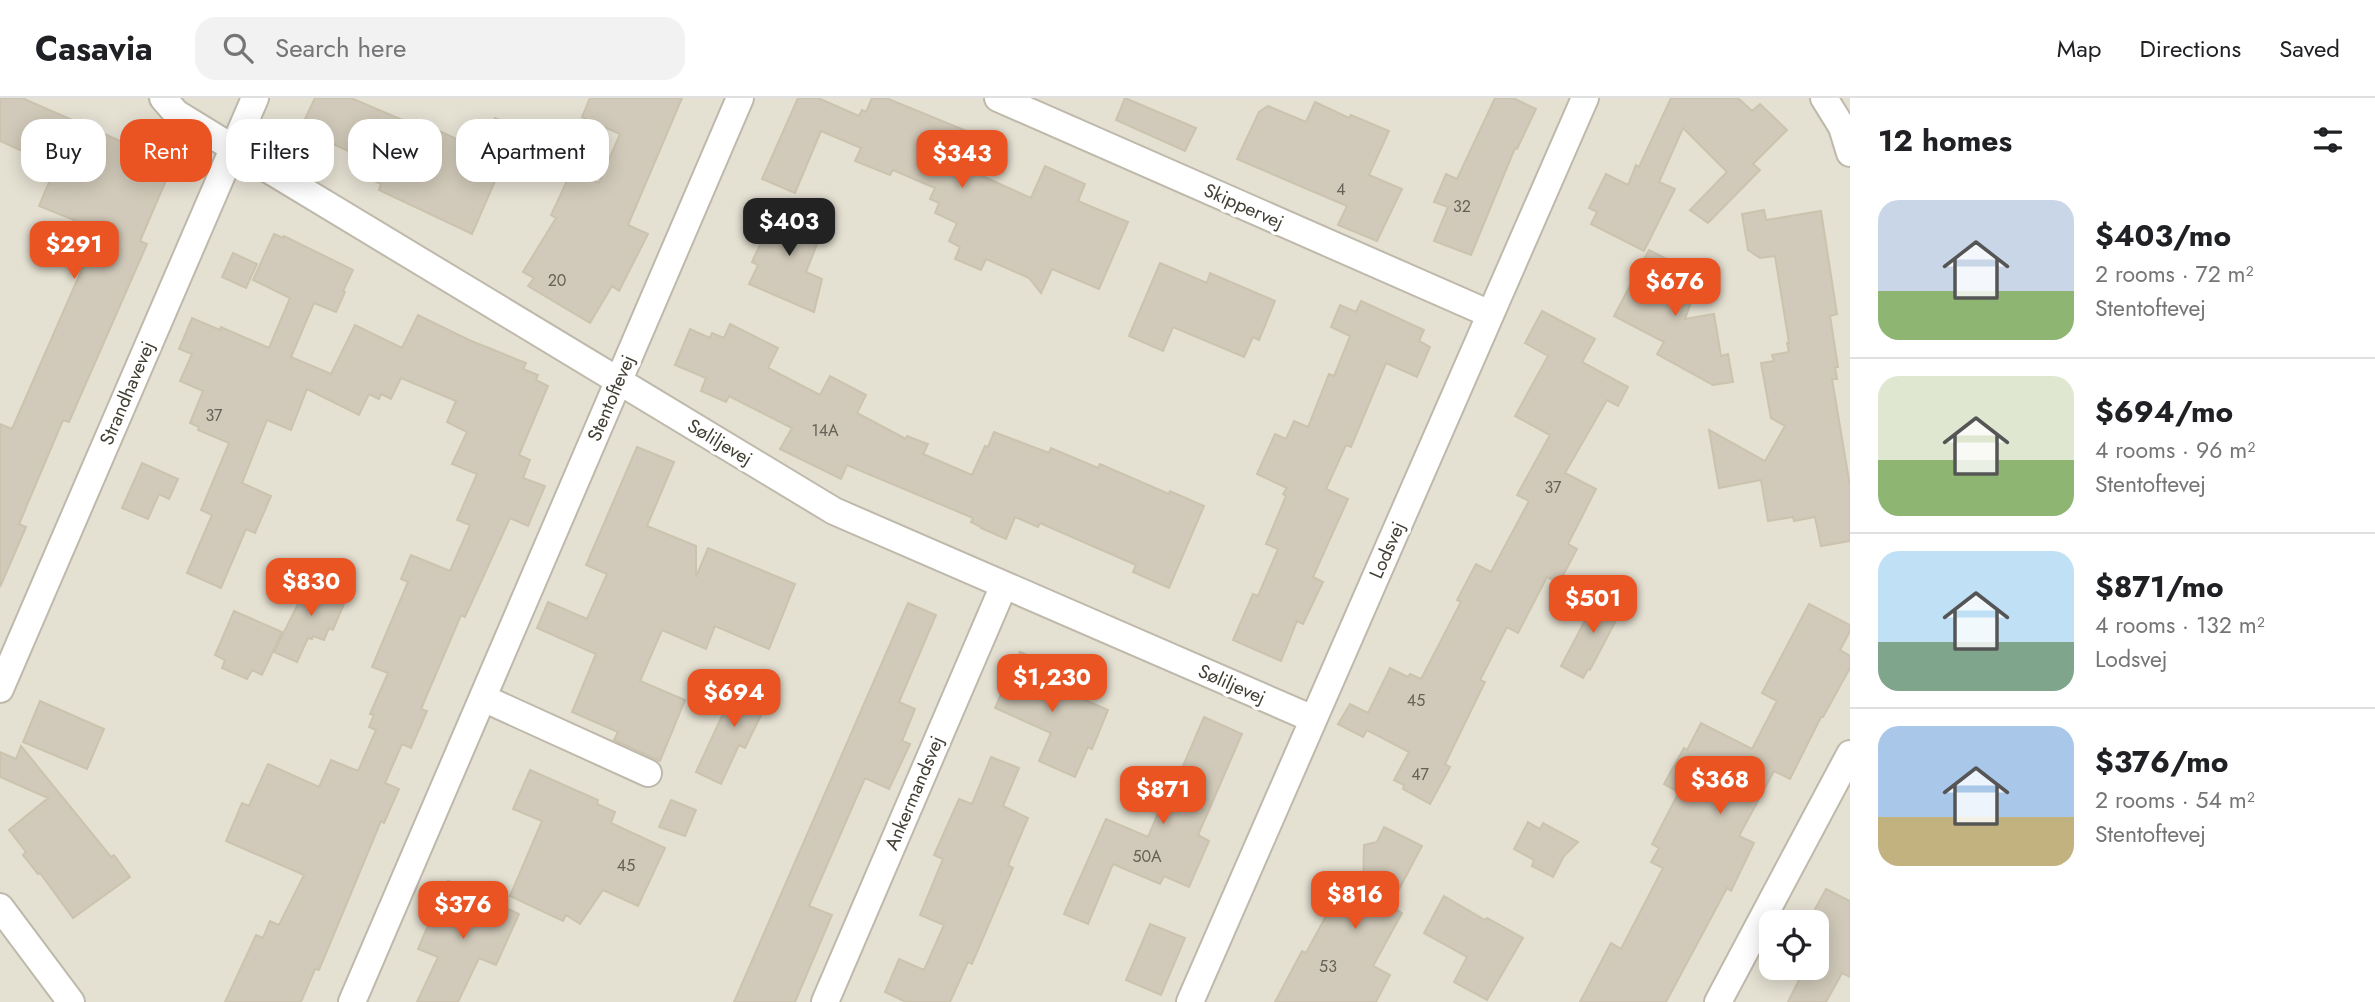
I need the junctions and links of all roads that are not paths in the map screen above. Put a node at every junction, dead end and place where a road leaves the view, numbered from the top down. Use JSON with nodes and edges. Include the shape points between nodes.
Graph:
{"nodes":[{"id":1,"x":163,"y":98,"type":"edge"},
{"id":2,"x":254,"y":98,"type":"edge"},
{"id":3,"x":740,"y":98,"type":"edge"},
{"id":4,"x":998,"y":98,"type":"edge"},
{"id":5,"x":1584,"y":98,"type":"edge"},
{"id":6,"x":1824,"y":98,"type":"edge"},
{"id":7,"x":245,"y":119,"type":"edge"},
{"id":8,"x":226,"y":144,"type":"edge"},
{"id":9,"x":1850,"y":153,"type":"edge"},
{"id":10,"x":226,"y":164,"type":"edge"},
{"id":11,"x":289,"y":182,"type":"edge"},
{"id":12,"x":1490,"y":314,"type":"junction"},
{"id":13,"x":618,"y":381,"type":"junction"},
{"id":14,"x":1004,"y":585,"type":"junction"},
{"id":15,"x":0,"y":688,"type":"edge"},
{"id":16,"x":483,"y":698,"type":"junction"},
{"id":17,"x":1313,"y":719,"type":"junction"},
{"id":18,"x":1850,"y":754,"type":"edge"},
{"id":19,"x":649,"y":773,"type":"dead end"},
{"id":20,"x":0,"y":907,"type":"edge"},
{"id":21,"x":71,"y":1002,"type":"edge"},
{"id":22,"x":352,"y":1002,"type":"edge"},
{"id":23,"x":825,"y":1002,"type":"edge"},
{"id":24,"x":1190,"y":1002,"type":"edge"},
{"id":25,"x":1718,"y":1002,"type":"edge"}],
"edges":[{"from":1,"to":8,"type":"street","name":"Søliljevej","via":[[176,113]]},
{"from":2,"to":7,"type":"street","name":"Strandhavevej"},
{"from":3,"to":13,"type":"street","name":"Stentoftevej"},
{"from":4,"to":12,"type":"street","name":"Skippervej"},
{"from":5,"to":12,"type":"street","name":"Lodsvej"},
{"from":6,"to":9,"type":"street","via":[[1842,127]]},
{"from":10,"to":15,"type":"street","name":"Strandhavevej"},
{"from":11,"to":13,"type":"street","name":"Søliljevej"},
{"from":12,"to":17,"type":"street","name":"Lodsvej"},
{"from":13,"to":14,"type":"street","name":"Søliljevej","via":[[834,511]]},
{"from":13,"to":16,"type":"street","name":"Stentoftevej"},
{"from":14,"to":17,"type":"street","name":"Søliljevej"},
{"from":14,"to":23,"type":"street","name":"Ankermandsvej"},
{"from":16,"to":19,"type":"street"},
{"from":16,"to":22,"type":"street","name":"Stentoftevej"},
{"from":17,"to":24,"type":"street","name":"Lodsvej"},
{"from":18,"to":25,"type":"street"},
{"from":20,"to":21,"type":"street"}]}
